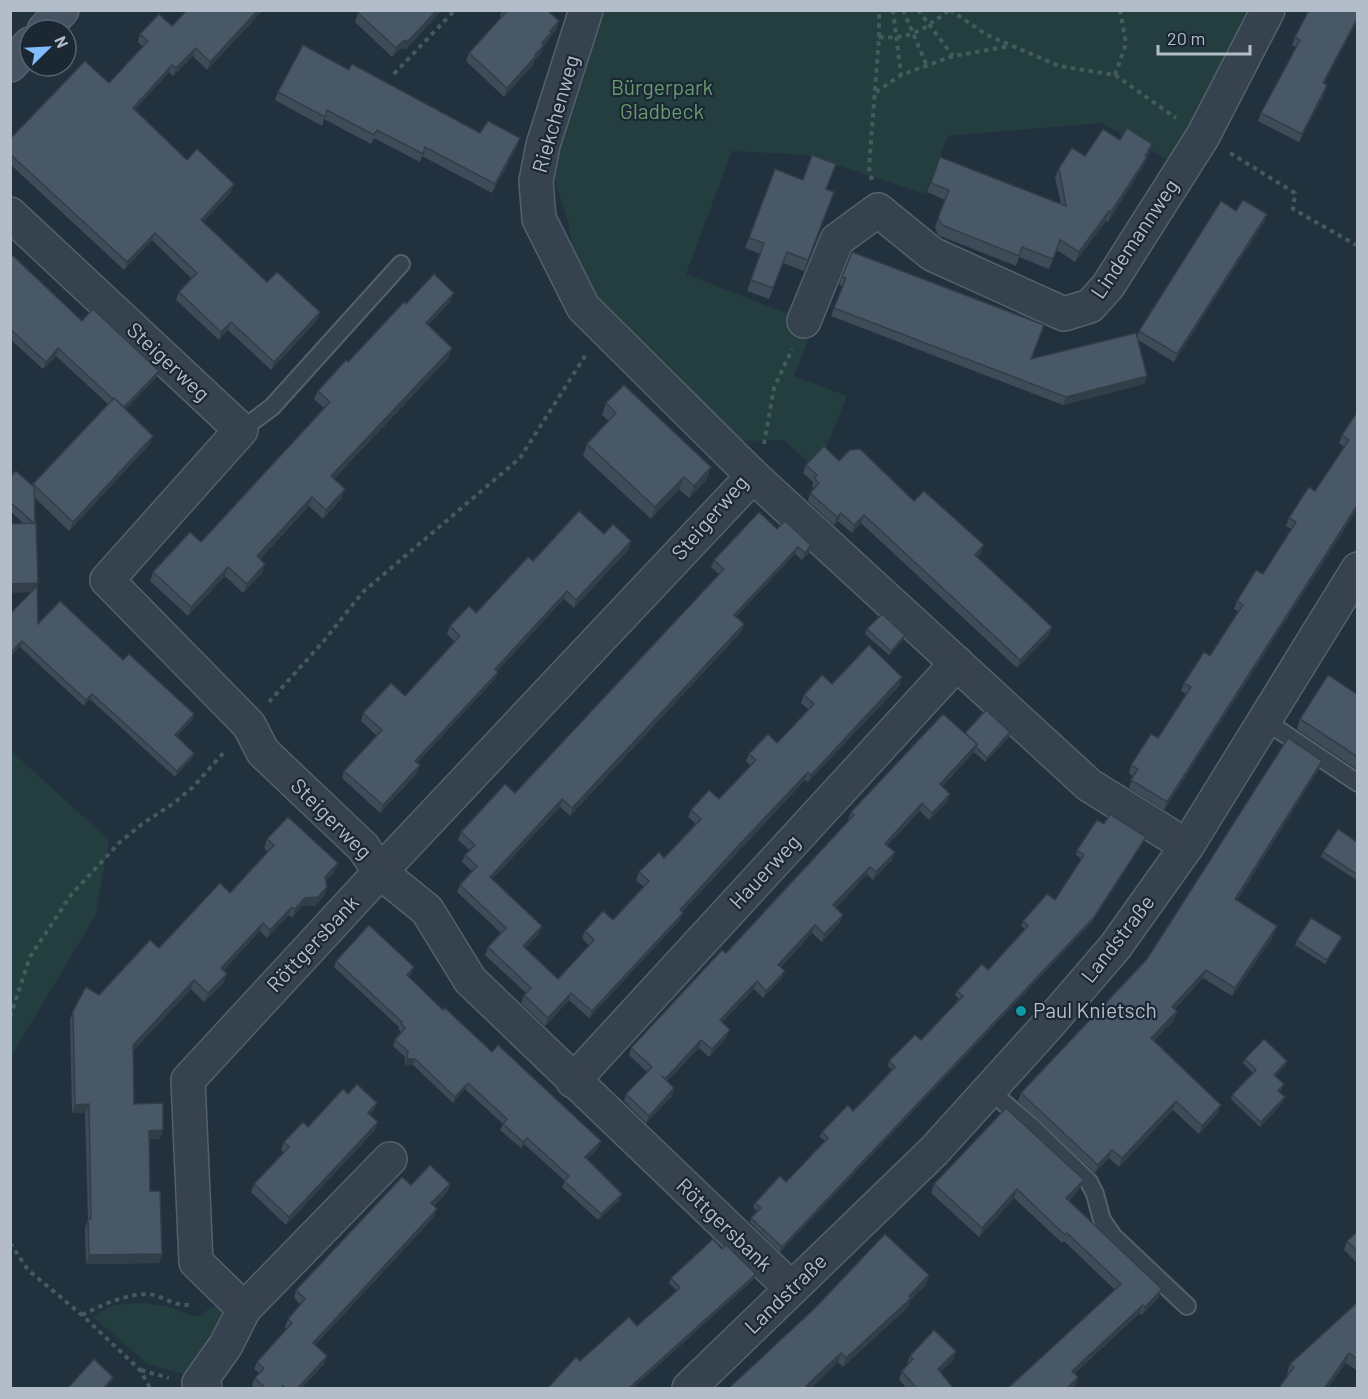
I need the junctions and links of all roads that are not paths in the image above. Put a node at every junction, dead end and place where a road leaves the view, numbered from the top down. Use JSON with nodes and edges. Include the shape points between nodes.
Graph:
{"nodes":[{"id":1,"x":586,"y":10,"type":"edge"},
{"id":2,"x":1268,"y":10,"type":"edge"},
{"id":3,"x":10,"y":214,"type":"edge"},
{"id":4,"x":539,"y":219,"type":"joint"},
{"id":5,"x":401,"y":264,"type":"dead end"},
{"id":6,"x":804,"y":321,"type":"road end"},
{"id":7,"x":241,"y":430,"type":"junction"},
{"id":8,"x":753,"y":476,"type":"junction"},
{"id":9,"x":1358,"y":569,"type":"edge"},
{"id":10,"x":957,"y":663,"type":"junction"},
{"id":11,"x":1264,"y":720,"type":"junction"},
{"id":12,"x":1358,"y":783,"type":"edge"},
{"id":13,"x":1187,"y":846,"type":"junction"},
{"id":14,"x":380,"y":872,"type":"junction"},
{"id":15,"x":573,"y":1081,"type":"junction"},
{"id":16,"x":989,"y":1090,"type":"junction"},
{"id":17,"x":390,"y":1159,"type":"dead end"},
{"id":18,"x":791,"y":1288,"type":"junction"},
{"id":19,"x":1187,"y":1306,"type":"dead end"},
{"id":20,"x":244,"y":1309,"type":"junction"},
{"id":21,"x":199,"y":1387,"type":"edge"},
{"id":22,"x":689,"y":1389,"type":"edge"}],
"edges":[{"from":1,"to":4,"type":"street","name":"Riekchenweg","via":[[543,145],[536,181]]},
{"from":2,"to":6,"type":"street","name":"Lindemannweg","via":[[1203,136],[1108,286],[1090,306],[1064,314],[932,254],[878,210],[837,240]]},
{"from":3,"to":7,"type":"street","name":"Steigerweg"},
{"from":4,"to":8,"type":"street","name":"Steigerweg","via":[[583,307]]},
{"from":5,"to":7,"type":"lane","via":[[272,407]]},
{"from":7,"to":14,"type":"street","name":"Steigerweg","via":[[107,580],[249,725],[264,752],[363,848]]},
{"from":8,"to":10,"type":"street"},
{"from":8,"to":14,"type":"street","name":"Steigerweg"},
{"from":9,"to":11,"type":"street","name":"Landstraße"},
{"from":10,"to":13,"type":"street","via":[[1089,785]]},
{"from":10,"to":15,"type":"street","name":"Hauerweg"},
{"from":11,"to":12,"type":"lane"},
{"from":11,"to":13,"type":"street","name":"Landstraße"},
{"from":13,"to":16,"type":"street","name":"Landstraße","via":[[1115,947]]},
{"from":14,"to":15,"type":"street","name":"Röttgersbank","via":[[427,910],[470,980]]},
{"from":14,"to":20,"type":"street","name":"Röttgersbank","via":[[188,1080],[196,1262]]},
{"from":15,"to":18,"type":"street","name":"Röttgersbank"},
{"from":16,"to":18,"type":"street","name":"Landstraße","via":[[934,1150]]},
{"from":16,"to":19,"type":"lane","via":[[1089,1182],[1102,1220],[1113,1236]]},
{"from":17,"to":20,"type":"street"},
{"from":18,"to":22,"type":"street","name":"Landstraße"},
{"from":20,"to":21,"type":"street"}]}
